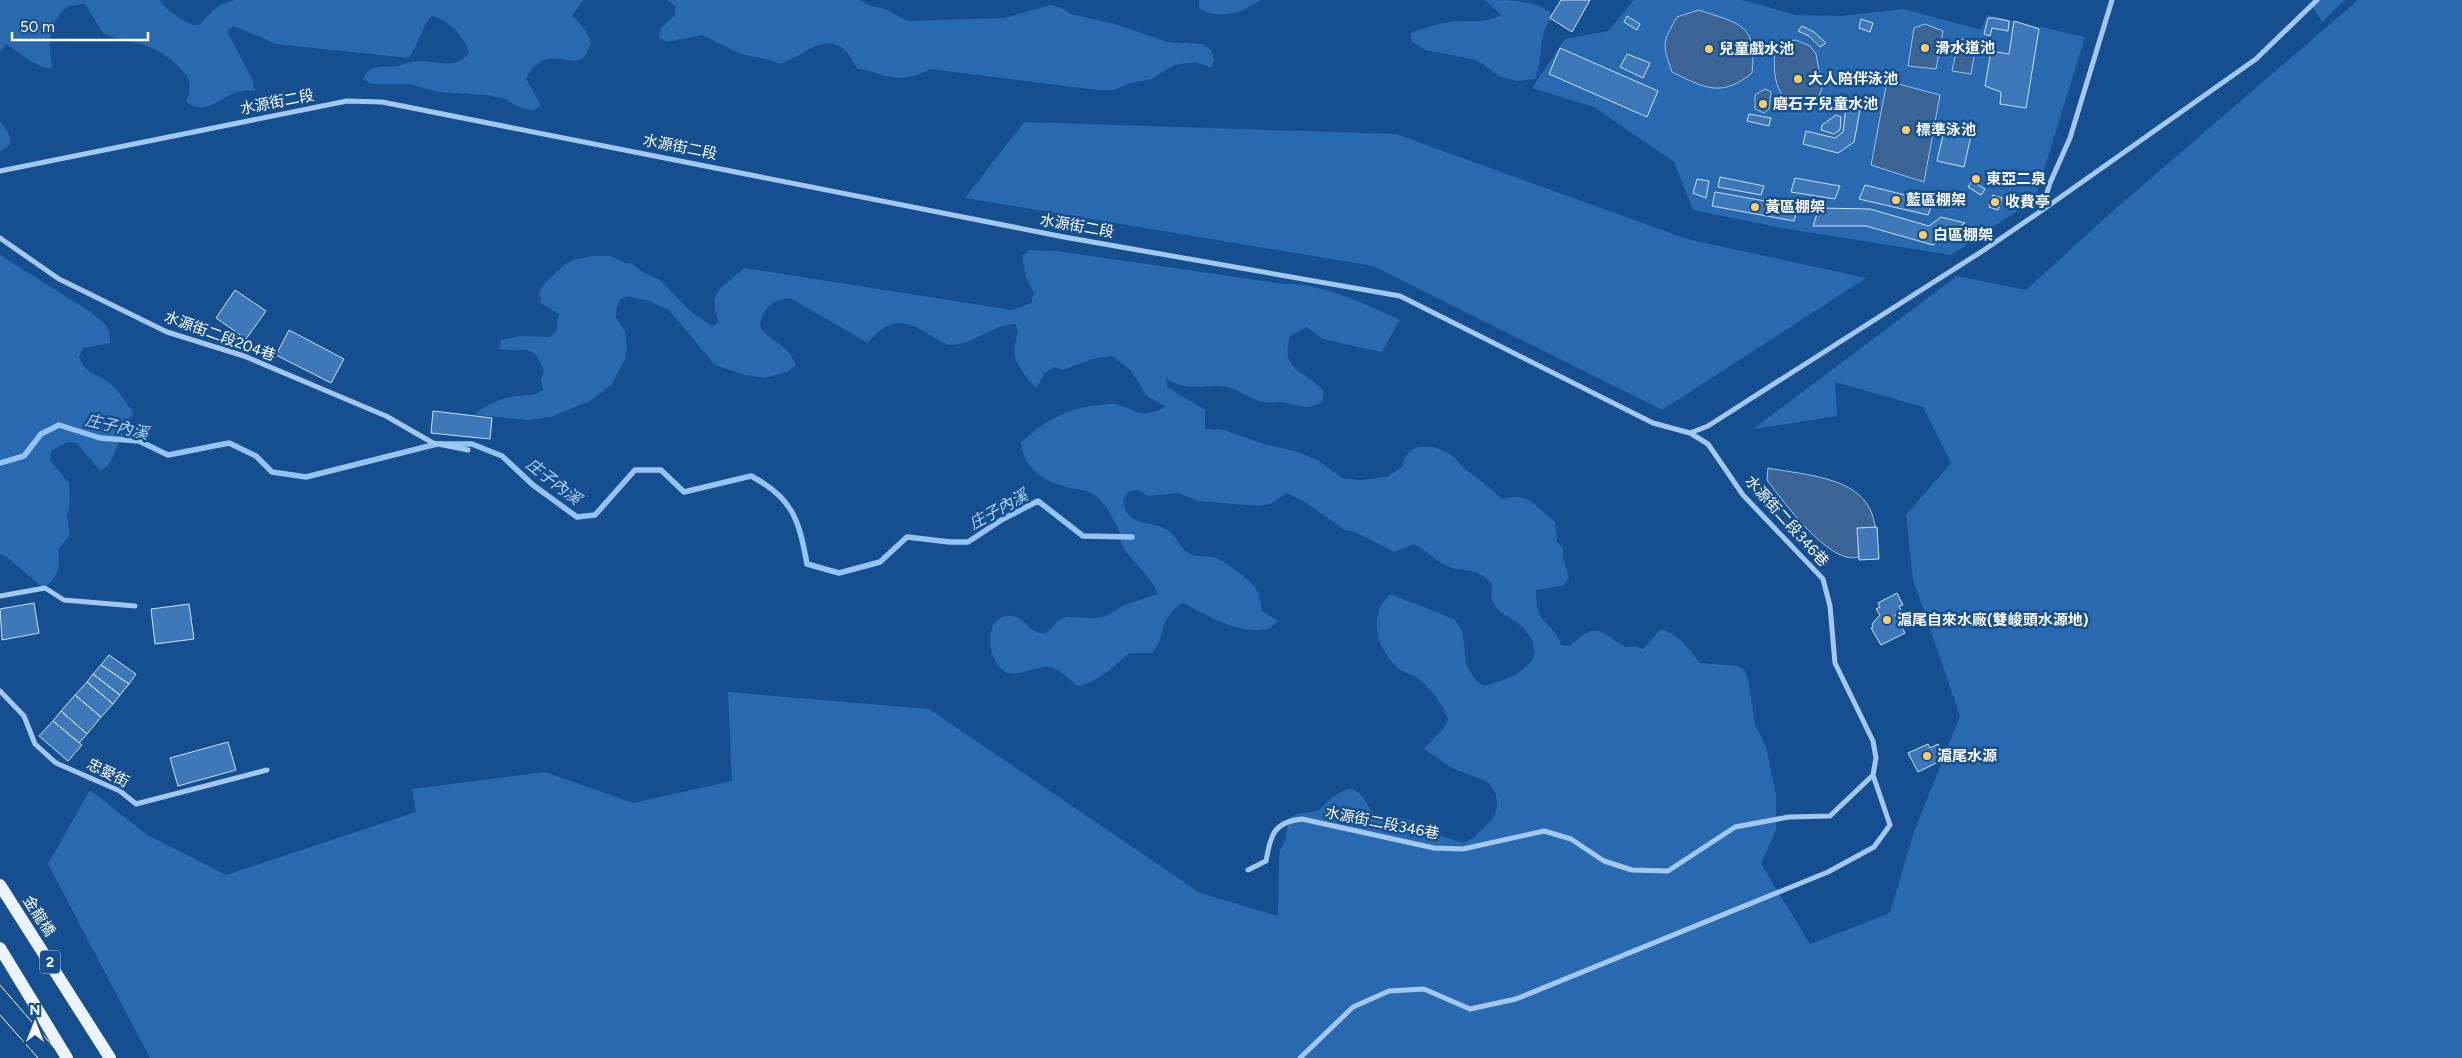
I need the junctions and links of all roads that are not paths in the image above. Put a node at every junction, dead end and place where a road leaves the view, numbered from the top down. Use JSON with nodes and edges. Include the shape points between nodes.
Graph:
{"nodes":[{"id":1,"x":2112,"y":0,"type":"edge"},
{"id":2,"x":2317,"y":0,"type":"edge"},
{"id":3,"x":0,"y":171,"type":"edge"},
{"id":4,"x":2041,"y":211,"type":"junction"},
{"id":5,"x":0,"y":238,"type":"edge"},
{"id":6,"x":1690,"y":432,"type":"junction"},
{"id":7,"x":468,"y":450,"type":"dead end"},
{"id":8,"x":0,"y":596,"type":"edge"},
{"id":9,"x":135,"y":606,"type":"dead end"},
{"id":10,"x":0,"y":691,"type":"edge"},
{"id":11,"x":267,"y":770,"type":"dead end"},
{"id":12,"x":1873,"y":775,"type":"junction"},
{"id":13,"x":1248,"y":870,"type":"dead end"},
{"id":14,"x":0,"y":885,"type":"edge"},
{"id":15,"x":0,"y":948,"type":"edge"},
{"id":16,"x":67,"y":1057,"type":"edge"},
{"id":17,"x":110,"y":1058,"type":"edge"},
{"id":18,"x":1300,"y":1058,"type":"edge"}],
"edges":[{"from":1,"to":4,"type":"street","via":[[2070,138]]},
{"from":2,"to":4,"type":"street","via":[[2256,59]]},
{"from":3,"to":6,"type":"street","name":"水源街二段","via":[[347,101],[382,102],[1064,236],[1400,296],[1653,423]]},
{"from":4,"to":6,"type":"street","via":[[1716,421]]},
{"from":5,"to":7,"type":"street","name":"水源街二段204巷","via":[[59,279],[167,332],[244,356],[386,416],[433,443]]},
{"from":6,"to":12,"type":"street","name":"水源街二段346巷","via":[[1708,444],[1743,495],[1824,579],[1835,663],[1872,741],[1876,758]]},
{"from":8,"to":9,"type":"street","via":[[46,588],[64,600]]},
{"from":10,"to":11,"type":"street","name":"忠愛街","via":[[24,716],[35,744],[56,763],[120,791],[136,804]]},
{"from":12,"to":13,"type":"street","name":"水源街二段346巷","via":[[1830,816],[1789,817],[1735,827],[1668,871],[1632,870],[1604,862],[1571,839],[1544,831],[1463,849],[1434,848],[1302,819],[1286,821],[1275,829],[1266,861]]},
{"from":12,"to":18,"type":"street","via":[[1890,825],[1874,847],[1828,872],[1516,999],[1470,1009],[1424,989],[1389,990],[1353,1007]]},
{"from":14,"to":17,"type":"main road","name":"金龍橋","number":"2"},
{"from":15,"to":16,"type":"main road","number":"2"}]}
